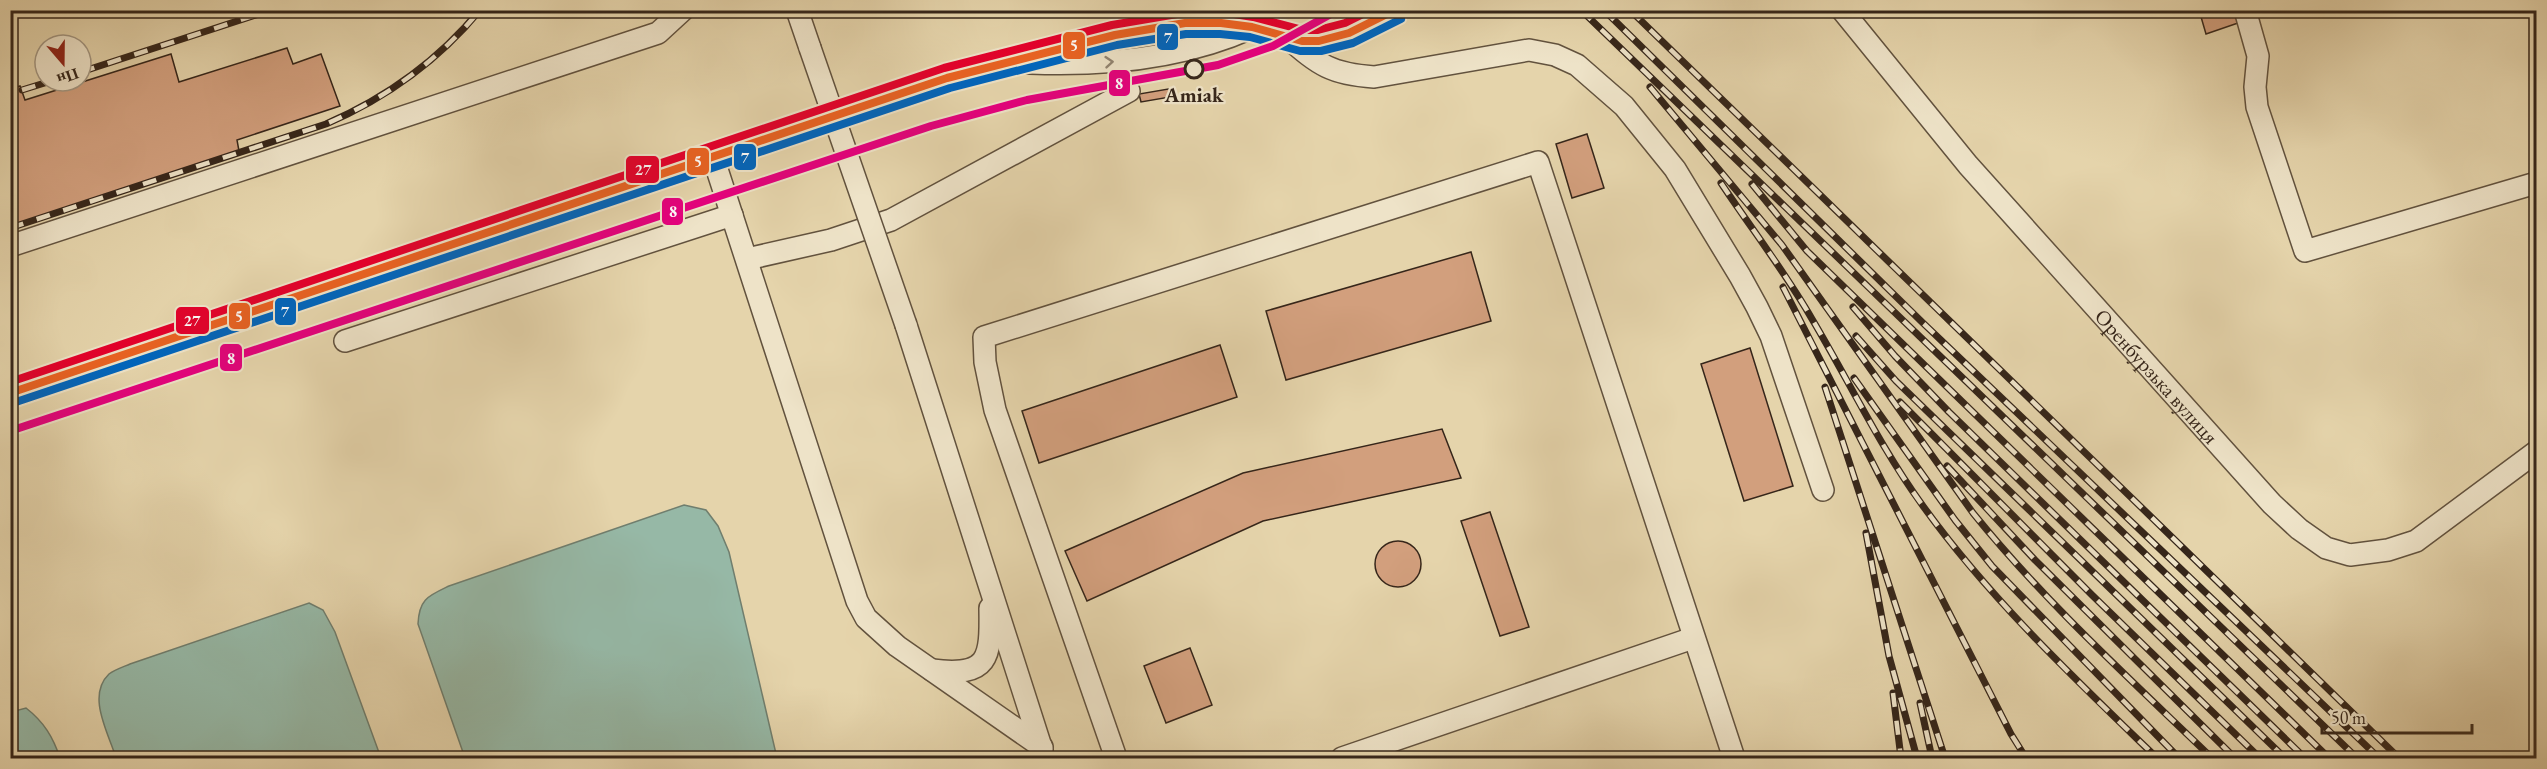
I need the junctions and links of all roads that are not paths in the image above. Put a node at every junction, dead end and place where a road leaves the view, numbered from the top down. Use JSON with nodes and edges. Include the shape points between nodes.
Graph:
{"nodes":[{"id":1,"x":683,"y":10,"type":"edge"},
{"id":2,"x":797,"y":10,"type":"edge"},
{"id":3,"x":1396,"y":10,"type":"edge"},
{"id":4,"x":1842,"y":10,"type":"edge"},
{"id":5,"x":2245,"y":10,"type":"edge"},
{"id":6,"x":1222,"y":17,"type":"edge"},
{"id":7,"x":1257,"y":19,"type":"edge"},
{"id":8,"x":1288,"y":38,"type":"junction"},
{"id":9,"x":1009,"y":61,"type":"junction"},
{"id":10,"x":1129,"y":91,"type":"dead end"},
{"id":11,"x":713,"y":157,"type":"junction"},
{"id":12,"x":2536,"y":183,"type":"edge"},
{"id":13,"x":732,"y":214,"type":"junction"},
{"id":14,"x":10,"y":246,"type":"edge"},
{"id":15,"x":747,"y":259,"type":"junction"},
{"id":16,"x":345,"y":341,"type":"dead end"},
{"id":17,"x":10,"y":393,"type":"edge"},
{"id":18,"x":2536,"y":452,"type":"edge"},
{"id":19,"x":1823,"y":490,"type":"dead end"},
{"id":20,"x":990,"y":587,"type":"junction"},
{"id":21,"x":1693,"y":638,"type":"junction"},
{"id":22,"x":931,"y":670,"type":"junction"},
{"id":23,"x":1043,"y":753,"type":"edge"},
{"id":24,"x":1116,"y":759,"type":"edge"},
{"id":25,"x":1342,"y":759,"type":"edge"},
{"id":26,"x":1734,"y":759,"type":"edge"}],
"edges":[{"from":1,"to":14,"type":"street","via":[[658,33]]},
{"from":2,"to":20,"type":"street","bridge":true,"via":[[906,325]]},
{"from":3,"to":8,"type":"street","via":[[1333,39]]},
{"from":4,"to":18,"type":"street","name":"Оренбурзька вулиця","via":[[1968,165],[2272,504],[2326,548],[2350,555],[2416,541]]},
{"from":5,"to":12,"type":"street","via":[[2258,56],[2257,107],[2305,251]]},
{"from":6,"to":7,"type":"street"},
{"from":6,"to":9,"type":"street","via":[[1115,35]]},
{"from":7,"to":8,"type":"street"},
{"from":9,"to":7,"type":"street","one_way":true,"via":[[1105,63],[1137,59],[1223,40]]},
{"from":8,"to":19,"type":"street","via":[[1316,62],[1350,76],[1374,77],[1529,50],[1577,65],[1624,106],[1675,169],[1740,276],[1771,336]]},
{"from":9,"to":11,"type":"street"},
{"from":10,"to":15,"type":"street","via":[[891,220],[831,240]]},
{"from":11,"to":13,"type":"street"},
{"from":11,"to":17,"type":"street"},
{"from":13,"to":15,"type":"street"},
{"from":13,"to":16,"type":"street"},
{"from":15,"to":22,"type":"street","via":[[857,601],[878,631]]},
{"from":20,"to":22,"type":"street","via":[[991,639],[983,660],[958,673]]},
{"from":20,"to":23,"type":"street"},
{"from":21,"to":24,"type":"street","via":[[1538,162],[984,337],[995,410]]},
{"from":21,"to":25,"type":"street"},
{"from":21,"to":26,"type":"street"},
{"from":22,"to":23,"type":"street"}]}
